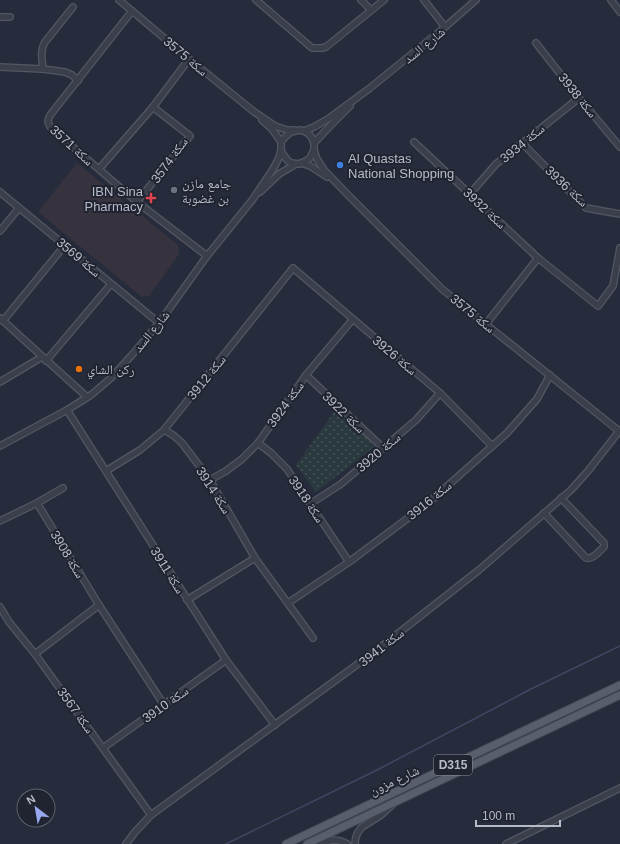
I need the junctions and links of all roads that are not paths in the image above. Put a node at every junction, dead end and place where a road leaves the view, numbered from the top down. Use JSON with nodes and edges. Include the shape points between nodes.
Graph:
{"nodes":[{"id":1,"x":119,"y":0,"type":"edge"},
{"id":2,"x":256,"y":0,"type":"edge"},
{"id":3,"x":361,"y":0,"type":"edge"},
{"id":4,"x":384,"y":0,"type":"edge"},
{"id":5,"x":424,"y":0,"type":"edge"},
{"id":6,"x":476,"y":0,"type":"edge"},
{"id":7,"x":610,"y":0,"type":"edge"},
{"id":8,"x":73,"y":7,"type":"dead end"},
{"id":9,"x":371,"y":10,"type":"junction"},
{"id":10,"x":132,"y":11,"type":"junction"},
{"id":11,"x":620,"y":12,"type":"edge"},
{"id":12,"x":0,"y":17,"type":"edge"},
{"id":13,"x":10,"y":17,"type":"dead end"},
{"id":14,"x":445,"y":27,"type":"junction"},
{"id":15,"x":536,"y":43,"type":"dead end"},
{"id":16,"x":189,"y":59,"type":"junction"},
{"id":17,"x":0,"y":67,"type":"edge"},
{"id":18,"x":43,"y":69,"type":"junction"},
{"id":19,"x":78,"y":81,"type":"junction"},
{"id":20,"x":370,"y":88,"type":"junction"},
{"id":21,"x":579,"y":98,"type":"junction"},
{"id":22,"x":153,"y":107,"type":"junction"},
{"id":23,"x":253,"y":111,"type":"junction"},
{"id":24,"x":296,"y":130,"type":"junction"},
{"id":25,"x":304,"y":131,"type":"junction"},
{"id":26,"x":281,"y":142,"type":"junction"},
{"id":27,"x":414,"y":142,"type":"dead end"},
{"id":28,"x":314,"y":143,"type":"junction"},
{"id":29,"x":522,"y":143,"type":"junction"},
{"id":30,"x":620,"y":147,"type":"edge"},
{"id":31,"x":281,"y":149,"type":"junction"},
{"id":32,"x":314,"y":150,"type":"junction"},
{"id":33,"x":299,"y":164,"type":"junction"},
{"id":34,"x":99,"y":169,"type":"junction"},
{"id":35,"x":337,"y":184,"type":"junction"},
{"id":36,"x":0,"y":192,"type":"edge"},
{"id":37,"x":469,"y":194,"type":"junction"},
{"id":38,"x":253,"y":198,"type":"junction"},
{"id":39,"x":137,"y":202,"type":"junction"},
{"id":40,"x":19,"y":208,"type":"junction"},
{"id":41,"x":620,"y":214,"type":"edge"},
{"id":42,"x":0,"y":231,"type":"edge"},
{"id":43,"x":65,"y":245,"type":"junction"},
{"id":44,"x":620,"y":249,"type":"edge"},
{"id":45,"x":207,"y":256,"type":"junction"},
{"id":46,"x":538,"y":258,"type":"junction"},
{"id":47,"x":293,"y":268,"type":"joint"},
{"id":48,"x":111,"y":284,"type":"junction"},
{"id":49,"x":353,"y":319,"type":"junction"},
{"id":50,"x":2,"y":320,"type":"edge"},
{"id":51,"x":159,"y":323,"type":"junction"},
{"id":52,"x":486,"y":324,"type":"junction"},
{"id":53,"x":44,"y":359,"type":"junction"},
{"id":54,"x":306,"y":375,"type":"junction"},
{"id":55,"x":550,"y":375,"type":"junction"},
{"id":56,"x":0,"y":382,"type":"edge"},
{"id":57,"x":440,"y":393,"type":"junction"},
{"id":58,"x":87,"y":398,"type":"junction"},
{"id":59,"x":67,"y":410,"type":"junction"},
{"id":60,"x":164,"y":430,"type":"junction"},
{"id":61,"x":620,"y":430,"type":"edge"},
{"id":62,"x":258,"y":443,"type":"junction"},
{"id":63,"x":0,"y":446,"type":"edge"},
{"id":64,"x":492,"y":446,"type":"junction"},
{"id":65,"x":383,"y":448,"type":"junction"},
{"id":66,"x":106,"y":472,"type":"junction"},
{"id":67,"x":210,"y":480,"type":"junction"},
{"id":68,"x":64,"y":488,"type":"dead end"},
{"id":69,"x":560,"y":498,"type":"junction"},
{"id":70,"x":37,"y":503,"type":"junction"},
{"id":71,"x":310,"y":504,"type":"junction"},
{"id":72,"x":544,"y":513,"type":"junction"},
{"id":73,"x":0,"y":521,"type":"edge"},
{"id":74,"x":255,"y":558,"type":"junction"},
{"id":75,"x":349,"y":562,"type":"junction"},
{"id":76,"x":187,"y":600,"type":"junction"},
{"id":77,"x":288,"y":603,"type":"junction"},
{"id":78,"x":99,"y":605,"type":"junction"},
{"id":79,"x":0,"y":607,"type":"edge"},
{"id":80,"x":313,"y":638,"type":"dead end"},
{"id":81,"x":35,"y":654,"type":"junction"},
{"id":82,"x":226,"y":660,"type":"junction"},
{"id":83,"x":620,"y":685,"type":"edge"},
{"id":84,"x":620,"y":695,"type":"edge"},
{"id":85,"x":164,"y":705,"type":"junction"},
{"id":86,"x":275,"y":725,"type":"junction"},
{"id":87,"x":103,"y":748,"type":"junction"},
{"id":88,"x":620,"y":788,"type":"edge"},
{"id":89,"x":394,"y":802,"type":"junction"},
{"id":90,"x":150,"y":815,"type":"junction"},
{"id":91,"x":126,"y":844,"type":"edge"},
{"id":92,"x":286,"y":844,"type":"edge"},
{"id":93,"x":307,"y":844,"type":"edge"},
{"id":94,"x":319,"y":844,"type":"edge"},
{"id":95,"x":347,"y":844,"type":"edge"},
{"id":96,"x":355,"y":844,"type":"edge"},
{"id":97,"x":506,"y":844,"type":"edge"}],
"edges":[{"from":1,"to":10,"type":"street","name":"سكة 3575"},
{"from":2,"to":9,"type":"street","via":[[312,48],[326,47]]},
{"from":3,"to":9,"type":"street"},
{"from":4,"to":9,"type":"street"},
{"from":5,"to":14,"type":"street"},
{"from":6,"to":14,"type":"street","name":"شارع السد"},
{"from":7,"to":11,"type":"street"},
{"from":8,"to":18,"type":"street","via":[[42,47]]},
{"from":10,"to":16,"type":"street","name":"سكة 3575"},
{"from":10,"to":19,"type":"street","name":"سكة 3571"},
{"from":12,"to":13,"type":"street"},
{"from":14,"to":20,"type":"street","name":"شارع السد"},
{"from":15,"to":21,"type":"street","name":"سكة 3938"},
{"from":16,"to":22,"type":"street"},
{"from":16,"to":23,"type":"street","name":"سكة 3575"},
{"from":17,"to":18,"type":"street"},
{"from":18,"to":19,"type":"street","via":[[65,72]]},
{"from":19,"to":34,"type":"street","name":"سكة 3571","via":[[47,122]]},
{"from":20,"to":25,"type":"street","name":"شارع السد","via":[[328,119]]},
{"from":20,"to":28,"type":"street","name":"شارع السد"},
{"from":21,"to":29,"type":"street","name":"سكة 3934"},
{"from":21,"to":30,"type":"street","name":"سكة 3938"},
{"from":22,"to":34,"type":"street"},
{"from":22,"to":39,"type":"street","name":"سكة 3574","via":[[190,136]]},
{"from":23,"to":24,"type":"street","name":"سكة 3575","via":[[275,126]]},
{"from":23,"to":26,"type":"street","name":"سكة 3575","via":[[272,129]]},
{"from":24,"to":25,"type":"street"},
{"from":24,"to":26,"type":"street","via":[[287,134]]},
{"from":25,"to":28,"type":"street"},
{"from":26,"to":31,"type":"street"},
{"from":27,"to":37,"type":"street","name":"سكة 3932"},
{"from":28,"to":32,"type":"street"},
{"from":29,"to":37,"type":"street","name":"سكة 3934","via":[[496,164]]},
{"from":29,"to":41,"type":"street","name":"سكة 3936","via":[[586,208]]},
{"from":31,"to":33,"type":"street","via":[[288,161]]},
{"from":31,"to":38,"type":"street","name":"شارع السد","via":[[273,169]]},
{"from":32,"to":33,"type":"street","via":[[310,158]]},
{"from":32,"to":35,"type":"street","name":"سكة 3575","via":[[324,170]]},
{"from":33,"to":35,"type":"street","name":"سكة 3575","via":[[310,166]]},
{"from":33,"to":38,"type":"street","name":"شارع السد","via":[[279,174]]},
{"from":34,"to":39,"type":"street","name":"سكة 3571"},
{"from":35,"to":52,"type":"street","name":"سكة 3575","via":[[442,289]]},
{"from":36,"to":40,"type":"street","name":"سكة 3569"},
{"from":37,"to":46,"type":"street","name":"سكة 3932"},
{"from":38,"to":45,"type":"street","name":"شارع السد"},
{"from":39,"to":45,"type":"street","name":"سكة 3571"},
{"from":40,"to":42,"type":"street"},
{"from":40,"to":43,"type":"street","name":"سكة 3569"},
{"from":43,"to":48,"type":"street","name":"سكة 3569"},
{"from":43,"to":50,"type":"street"},
{"from":44,"to":46,"type":"street","name":"سكة 3932","via":[[612,286],[598,306]]},
{"from":45,"to":51,"type":"street","name":"شارع السد"},
{"from":46,"to":52,"type":"street"},
{"from":47,"to":49,"type":"street","name":"سكة 3926"},
{"from":47,"to":60,"type":"street","name":"سكة 3912"},
{"from":48,"to":51,"type":"street","name":"سكة 3569"},
{"from":48,"to":53,"type":"street"},
{"from":49,"to":54,"type":"street","name":"سكة 3924"},
{"from":49,"to":57,"type":"street","name":"سكة 3926"},
{"from":50,"to":53,"type":"street"},
{"from":51,"to":58,"type":"street","name":"شارع السد","via":[[111,378]]},
{"from":52,"to":55,"type":"street","name":"سكة 3575"},
{"from":53,"to":56,"type":"street"},
{"from":53,"to":58,"type":"street"},
{"from":54,"to":62,"type":"street","name":"سكة 3924"},
{"from":54,"to":65,"type":"street","name":"سكة 3922"},
{"from":55,"to":61,"type":"street","name":"سكة 3575"},
{"from":55,"to":64,"type":"street","name":"سكة 3916","via":[[520,419]]},
{"from":57,"to":64,"type":"street","name":"سكة 3926"},
{"from":57,"to":65,"type":"street","name":"سكة 3920","via":[[416,420]]},
{"from":58,"to":59,"type":"street","name":"شارع السد"},
{"from":59,"to":63,"type":"street","name":"شارع السد"},
{"from":59,"to":66,"type":"street","name":"سكة 3911"},
{"from":60,"to":66,"type":"street","name":"سكة 3912","via":[[140,450]]},
{"from":60,"to":67,"type":"street","name":"سكة 3914","via":[[182,443]]},
{"from":61,"to":69,"type":"street","name":"سكة 3941","via":[[588,471]]},
{"from":62,"to":67,"type":"street","name":"سكة 3924","via":[[242,459]]},
{"from":62,"to":71,"type":"street","name":"سكة 3918","via":[[287,469]]},
{"from":64,"to":75,"type":"street","name":"سكة 3916","via":[[427,504]]},
{"from":65,"to":71,"type":"street","name":"سكة 3920","via":[[341,484]]},
{"from":66,"to":76,"type":"street","name":"سكة 3911"},
{"from":67,"to":74,"type":"street","name":"سكة 3914"},
{"from":68,"to":70,"type":"street"},
{"from":69,"to":72,"type":"street","name":"سكة 3941"},
{"from":69,"to":72,"type":"street","via":[[604,543],[604,547],[592,557],[586,558]]},
{"from":70,"to":73,"type":"street"},
{"from":70,"to":78,"type":"street","name":"سكة 3908"},
{"from":71,"to":75,"type":"street","name":"سكة 3918"},
{"from":72,"to":86,"type":"street","name":"سكة 3941","via":[[479,570],[388,642]]},
{"from":74,"to":76,"type":"street"},
{"from":74,"to":77,"type":"street","name":"سكة 3914"},
{"from":75,"to":77,"type":"street","name":"سكة 3916"},
{"from":76,"to":82,"type":"street","name":"سكة 3911"},
{"from":77,"to":80,"type":"street","name":"سكة 3914"},
{"from":78,"to":81,"type":"street"},
{"from":78,"to":85,"type":"street","name":"سكة 3908"},
{"from":79,"to":81,"type":"street","name":"سكة 3567"},
{"from":81,"to":87,"type":"street","name":"سكة 3567"},
{"from":82,"to":85,"type":"street","name":"سكة 3910"},
{"from":82,"to":86,"type":"street","name":"سكة 3911"},
{"from":83,"to":92,"type":"main road","name":"شارع مزون","number":"D315"},
{"from":84,"to":89,"type":"main road","name":"شارع مزون","number":"D315"},
{"from":85,"to":87,"type":"street","name":"سكة 3910"},
{"from":86,"to":90,"type":"street","name":"سكة 3941"},
{"from":87,"to":90,"type":"street","name":"سكة 3567"},
{"from":88,"to":97,"type":"street"},
{"from":89,"to":93,"type":"main road","name":"شارع مزون","number":"D315"},
{"from":89,"to":96,"type":"street","via":[[386,812],[362,827],[356,836]]},
{"from":90,"to":91,"type":"street","name":"سكة 3941"},
{"from":94,"to":95,"type":"street","via":[[333,840],[341,840]]}]}
